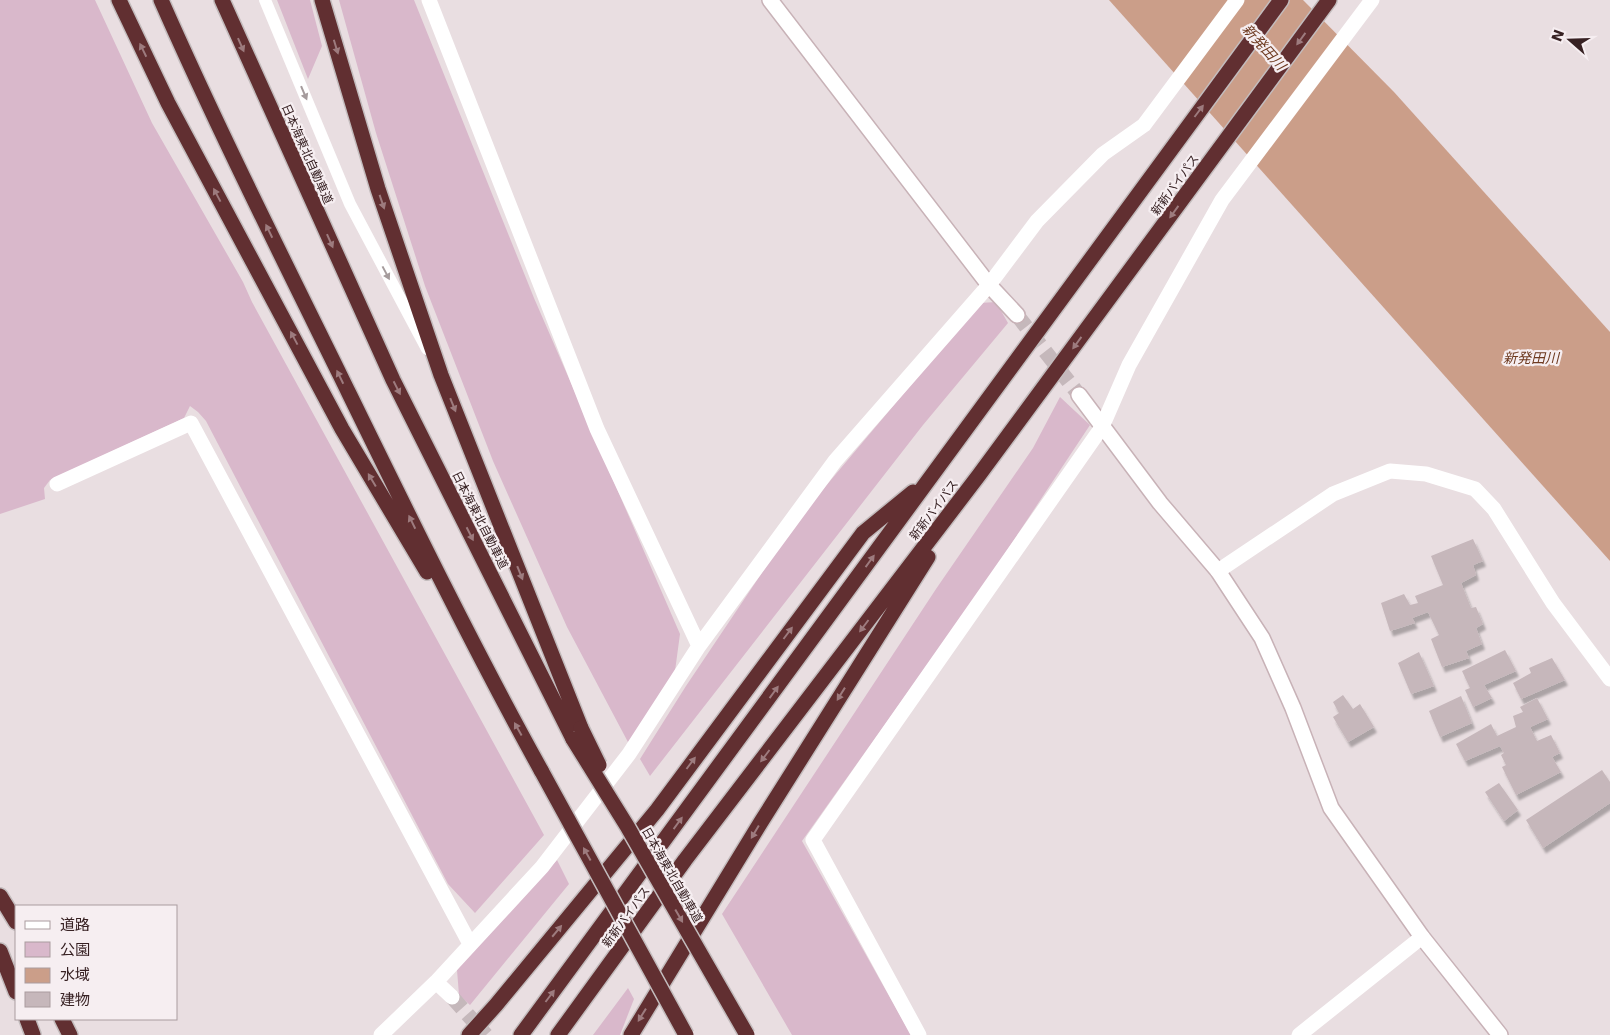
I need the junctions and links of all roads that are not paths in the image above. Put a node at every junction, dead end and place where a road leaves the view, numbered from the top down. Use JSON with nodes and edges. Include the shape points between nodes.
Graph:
{"nodes":[{"id":1,"x":119,"y":0,"type":"edge"},
{"id":2,"x":161,"y":0,"type":"edge"},
{"id":3,"x":222,"y":0,"type":"edge"},
{"id":4,"x":265,"y":0,"type":"edge"},
{"id":5,"x":322,"y":0,"type":"edge"},
{"id":6,"x":429,"y":0,"type":"edge"},
{"id":7,"x":770,"y":0,"type":"edge"},
{"id":8,"x":1237,"y":0,"type":"edge"},
{"id":9,"x":1281,"y":0,"type":"edge"},
{"id":10,"x":1329,"y":0,"type":"edge"},
{"id":11,"x":1372,"y":0,"type":"edge"},
{"id":12,"x":989,"y":285,"type":"junction"},
{"id":13,"x":1017,"y":316,"type":"tunnel mouth"},
{"id":14,"x":441,"y":376,"type":"junction"},
{"id":15,"x":1078,"y":395,"type":"tunnel mouth"},
{"id":16,"x":1102,"y":427,"type":"junction"},
{"id":17,"x":979,"y":475,"type":"junction"},
{"id":18,"x":931,"y":477,"type":"junction"},
{"id":19,"x":57,"y":484,"type":"dead end"},
{"id":20,"x":1218,"y":571,"type":"junction"},
{"id":21,"x":699,"y":646,"type":"junction"},
{"id":22,"x":487,"y":672,"type":"junction"},
{"id":23,"x":1610,"y":679,"type":"edge"},
{"id":24,"x":577,"y":734,"type":"junction"},
{"id":25,"x":0,"y":896,"type":"edge"},
{"id":26,"x":15,"y":920,"type":"edge"},
{"id":27,"x":1422,"y":937,"type":"junction"},
{"id":28,"x":470,"y":944,"type":"junction"},
{"id":29,"x":0,"y":951,"type":"edge"},
{"id":30,"x":436,"y":982,"type":"junction"},
{"id":31,"x":15,"y":989,"type":"edge"},
{"id":32,"x":452,"y":997,"type":"tunnel mouth"},
{"id":33,"x":27,"y":1020,"type":"edge"},
{"id":34,"x":62,"y":1020,"type":"edge"},
{"id":35,"x":33,"y":1035,"type":"edge"},
{"id":36,"x":70,"y":1035,"type":"edge"},
{"id":37,"x":381,"y":1035,"type":"edge"},
{"id":38,"x":469,"y":1035,"type":"edge"},
{"id":39,"x":521,"y":1035,"type":"edge"},
{"id":40,"x":558,"y":1035,"type":"edge"},
{"id":41,"x":631,"y":1035,"type":"edge"},
{"id":42,"x":686,"y":1035,"type":"edge"},
{"id":43,"x":747,"y":1035,"type":"edge"},
{"id":44,"x":919,"y":1035,"type":"edge"},
{"id":45,"x":1299,"y":1035,"type":"edge"},
{"id":46,"x":1500,"y":1035,"type":"edge"}],
"edges":[{"from":22,"to":1,"type":"highway","one_way":true,"via":[[342,429],[168,103]]},
{"from":22,"to":2,"type":"highway","one_way":true,"via":[[210,112]]},
{"from":3,"to":24,"type":"highway","name":"日本海東北自動車道","one_way":true,"via":[[393,380]]},
{"from":4,"to":14,"type":"lane","one_way":true,"via":[[350,204]]},
{"from":5,"to":14,"type":"highway","one_way":true,"via":[[378,188]]},
{"from":6,"to":21,"type":"street","via":[[597,429]]},
{"from":7,"to":12,"type":"street"},
{"from":8,"to":12,"type":"street","via":[[1144,126],[1103,154],[1037,222]]},
{"from":18,"to":9,"type":"highway","name":"新新バイパス","one_way":true},
{"from":10,"to":17,"type":"highway","name":"新新バイパス","one_way":true},
{"from":11,"to":16,"type":"street","via":[[1222,200],[1129,365]]},
{"from":12,"to":13,"type":"street"},
{"from":12,"to":21,"type":"street","via":[[835,461]]},
{"from":14,"to":24,"type":"highway","one_way":true},
{"from":15,"to":16,"type":"street"},
{"from":16,"to":20,"type":"street","via":[[1160,503]]},
{"from":16,"to":44,"type":"street","via":[[814,840]]},
{"from":17,"to":40,"type":"highway","name":"新新バイパス","one_way":true,"via":[[685,860]]},
{"from":17,"to":41,"type":"highway","one_way":true,"via":[[760,822]]},
{"from":38,"to":18,"type":"highway","one_way":true,"via":[[657,810],[863,533]]},
{"from":39,"to":18,"type":"highway","name":"新新バイパス","one_way":true},
{"from":19,"to":28,"type":"street","via":[[191,423]]},
{"from":20,"to":23,"type":"street","via":[[1333,494],[1390,471],[1426,474],[1475,489],[1494,509],[1553,603]]},
{"from":20,"to":27,"type":"street","via":[[1262,638],[1331,808]]},
{"from":21,"to":28,"type":"street","via":[[624,761],[542,866]]},
{"from":42,"to":22,"type":"highway","one_way":true,"bridge":true},
{"from":24,"to":43,"type":"highway","name":"日本海東北自動車道","one_way":true,"bridge":true},
{"from":25,"to":26,"type":"highway"},
{"from":27,"to":45,"type":"street"},
{"from":27,"to":46,"type":"street"},
{"from":28,"to":30,"type":"street"},
{"from":29,"to":31,"type":"highway"},
{"from":30,"to":32,"type":"street"},
{"from":30,"to":37,"type":"street"},
{"from":33,"to":35,"type":"highway"},
{"from":34,"to":36,"type":"highway"}]}
